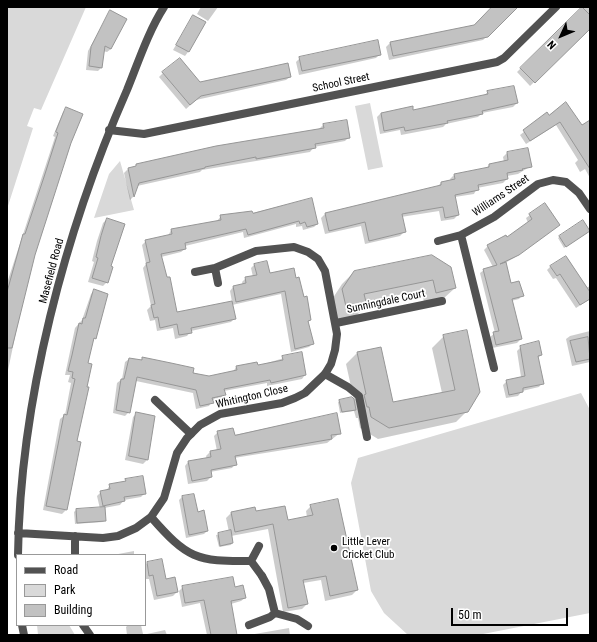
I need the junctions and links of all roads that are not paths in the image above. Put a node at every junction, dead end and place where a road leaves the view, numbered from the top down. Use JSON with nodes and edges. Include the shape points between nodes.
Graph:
{"nodes":[{"id":1,"x":164,"y":7,"type":"edge"},
{"id":2,"x":556,"y":7,"type":"edge"},
{"id":3,"x":109,"y":130,"type":"junction"},
{"id":4,"x":590,"y":209,"type":"edge"},
{"id":5,"x":461,"y":235,"type":"junction"},
{"id":6,"x":438,"y":241,"type":"dead end"},
{"id":7,"x":215,"y":268,"type":"junction"},
{"id":8,"x":195,"y":272,"type":"dead end"},
{"id":9,"x":218,"y":283,"type":"dead end"},
{"id":10,"x":442,"y":301,"type":"dead end"},
{"id":11,"x":336,"y":323,"type":"junction"},
{"id":12,"x":494,"y":368,"type":"dead end"},
{"id":13,"x":325,"y":374,"type":"junction"},
{"id":14,"x":155,"y":400,"type":"dead end"},
{"id":15,"x":191,"y":434,"type":"junction"},
{"id":16,"x":367,"y":437,"type":"dead end"},
{"id":17,"x":151,"y":517,"type":"junction"},
{"id":18,"x":18,"y":533,"type":"junction"},
{"id":19,"x":75,"y":536,"type":"junction"},
{"id":20,"x":259,"y":546,"type":"dead end"},
{"id":21,"x":18,"y":554,"type":"edge"},
{"id":22,"x":75,"y":554,"type":"edge"},
{"id":23,"x":251,"y":561,"type":"junction"},
{"id":24,"x":275,"y":613,"type":"junction"},
{"id":25,"x":84,"y":626,"type":"edge"},
{"id":26,"x":249,"y":626,"type":"dead end"},
{"id":27,"x":308,"y":626,"type":"dead end"},
{"id":28,"x":90,"y":635,"type":"edge"}],
"edges":[{"from":1,"to":3,"type":"street","name":"Masefield Road"},
{"from":2,"to":3,"type":"street","name":"School Street","via":[[497,62],[144,134]]},
{"from":3,"to":18,"type":"street","name":"Masefield Road","via":[[66,256],[34,390]]},
{"from":4,"to":5,"type":"street","name":"Williams Street","via":[[579,193],[566,182],[553,180],[538,184],[494,217]]},
{"from":5,"to":6,"type":"street","name":"Williams Street"},
{"from":5,"to":12,"type":"street"},
{"from":7,"to":8,"type":"street","name":"Whitington Close"},
{"from":7,"to":9,"type":"street"},
{"from":7,"to":11,"type":"street","name":"Whitington Close","via":[[256,251],[294,247],[308,252],[318,259],[325,271]]},
{"from":10,"to":11,"type":"street","name":"Sunningdale Court"},
{"from":11,"to":13,"type":"street","name":"Whitington Close","via":[[336,350],[332,364]]},
{"from":13,"to":15,"type":"street","name":"Whitington Close","via":[[305,393],[295,398],[282,403],[220,414],[200,424]]},
{"from":13,"to":16,"type":"street","via":[[359,396]]},
{"from":14,"to":15,"type":"street"},
{"from":15,"to":17,"type":"street","name":"Whitington Close","via":[[177,453],[164,498]]},
{"from":17,"to":19,"type":"street","name":"Whitington Close","via":[[136,528],[118,536]]},
{"from":17,"to":23,"type":"street","via":[[178,546],[198,558],[225,562]]},
{"from":18,"to":19,"type":"street","name":"Whitington Close"},
{"from":18,"to":21,"type":"street","name":"Masefield Road"},
{"from":19,"to":22,"type":"street"},
{"from":20,"to":23,"type":"street"},
{"from":23,"to":24,"type":"street","via":[[269,589]]},
{"from":24,"to":26,"type":"street"},
{"from":24,"to":27,"type":"street"},
{"from":25,"to":28,"type":"street"}]}
